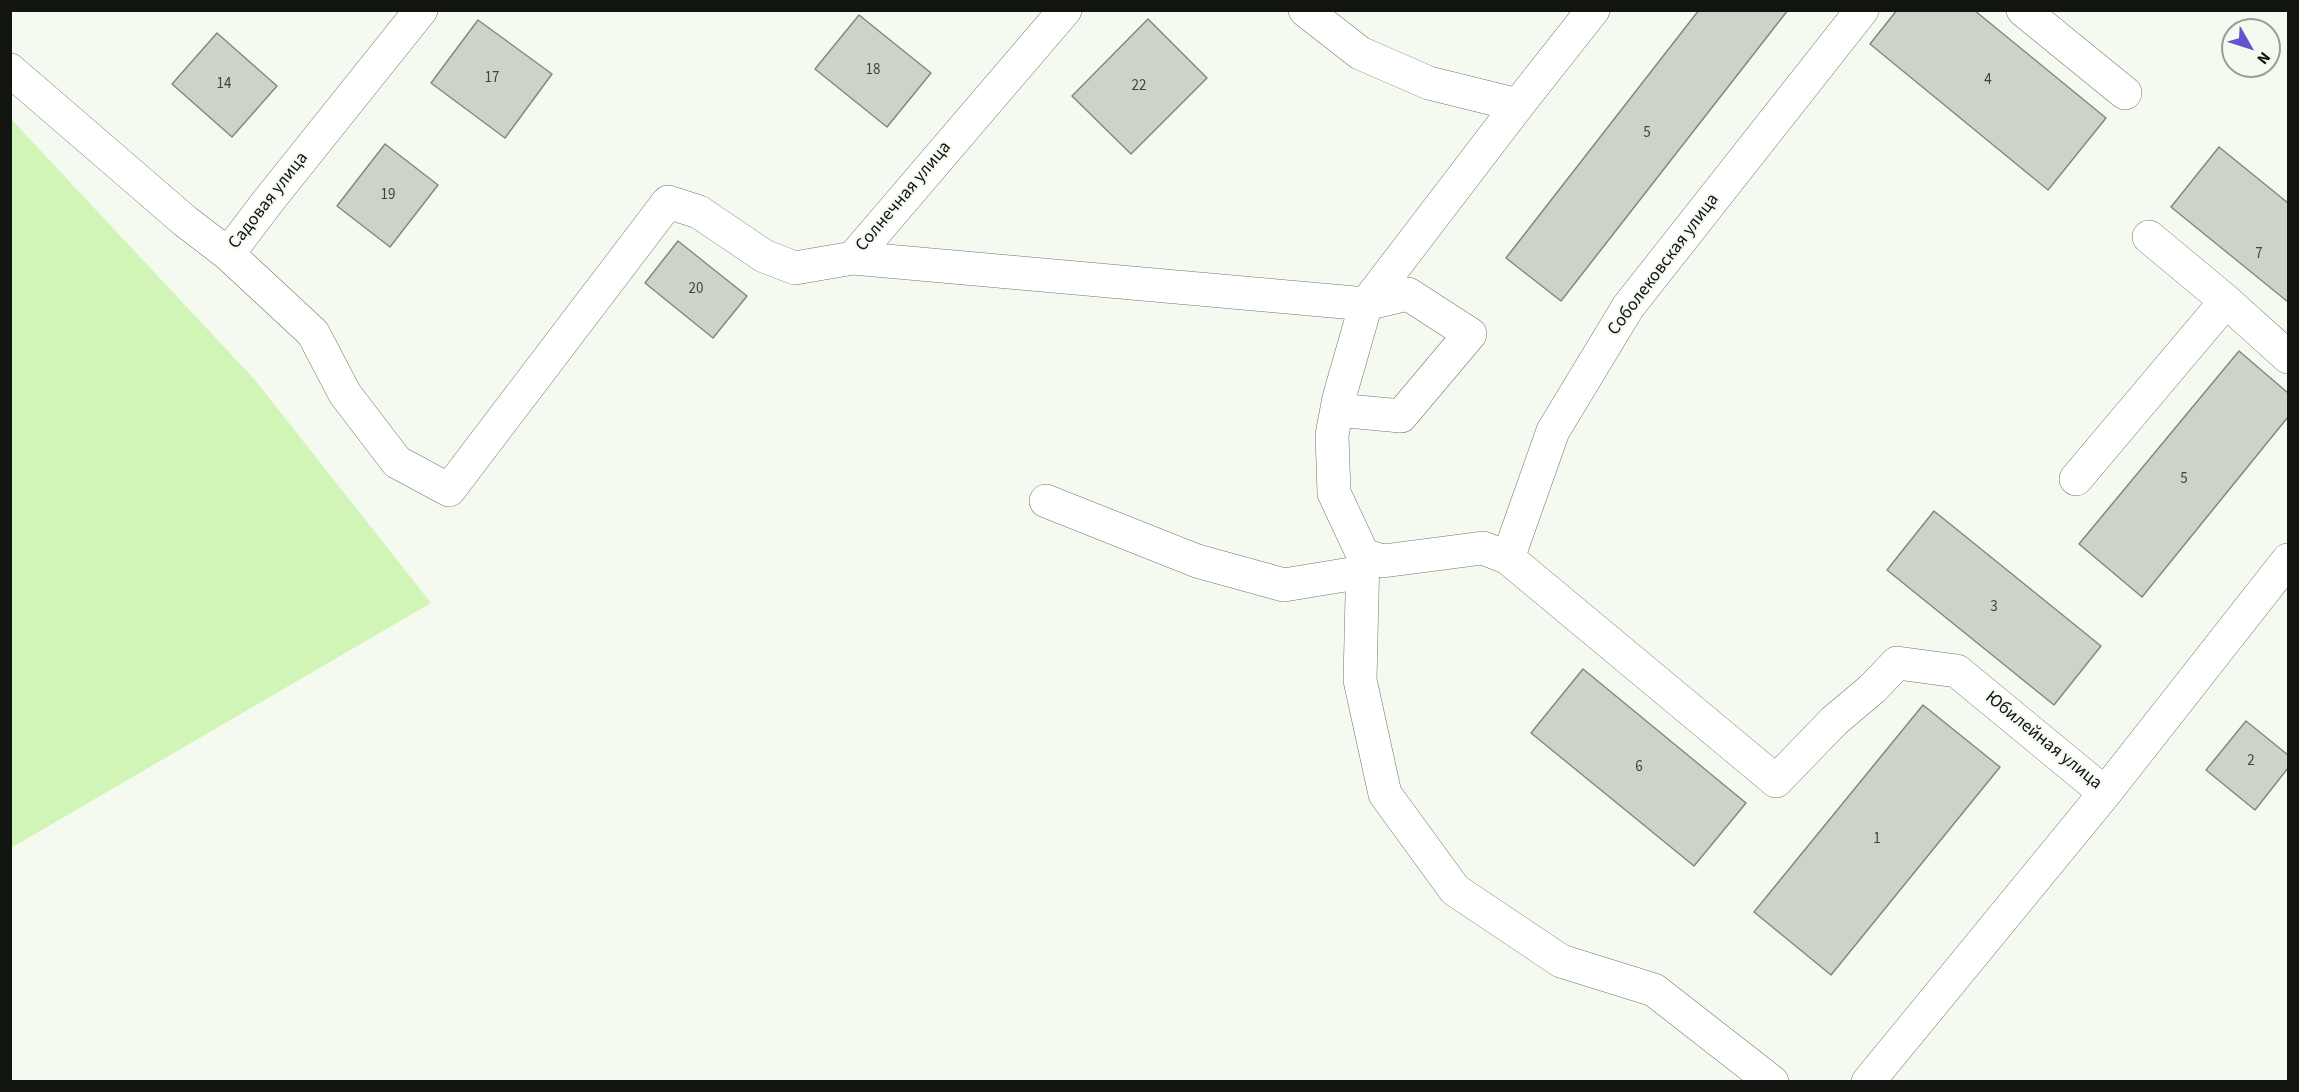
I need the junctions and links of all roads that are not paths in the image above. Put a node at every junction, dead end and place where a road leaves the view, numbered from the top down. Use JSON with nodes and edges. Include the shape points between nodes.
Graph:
{"nodes":[{"id":1,"x":421,"y":10,"type":"edge"},
{"id":2,"x":1065,"y":10,"type":"edge"},
{"id":3,"x":1305,"y":10,"type":"edge"},
{"id":4,"x":1593,"y":10,"type":"edge"},
{"id":5,"x":1862,"y":10,"type":"edge"},
{"id":6,"x":2023,"y":10,"type":"edge"},
{"id":7,"x":10,"y":70,"type":"edge"},
{"id":8,"x":2125,"y":93,"type":"dead end"},
{"id":9,"x":1518,"y":105,"type":"junction"},
{"id":10,"x":2149,"y":237,"type":"dead end"},
{"id":11,"x":228,"y":254,"type":"junction"},
{"id":12,"x":853,"y":258,"type":"junction"},
{"id":13,"x":2226,"y":301,"type":"junction"},
{"id":14,"x":1366,"y":304,"type":"junction"},
{"id":15,"x":2289,"y":357,"type":"edge"},
{"id":16,"x":1337,"y":410,"type":"junction"},
{"id":17,"x":2076,"y":479,"type":"dead end"},
{"id":18,"x":1046,"y":501,"type":"dead end"},
{"id":19,"x":1508,"y":558,"type":"junction"},
{"id":20,"x":2289,"y":560,"type":"edge"},
{"id":21,"x":1363,"y":564,"type":"junction"},
{"id":22,"x":2105,"y":793,"type":"junction"},
{"id":23,"x":1772,"y":1082,"type":"edge"},
{"id":24,"x":1868,"y":1082,"type":"edge"}],
"edges":[{"from":1,"to":11,"type":"street","name":"Садовая улица"},
{"from":2,"to":12,"type":"street","name":"Солнечная улица"},
{"from":3,"to":9,"type":"street","via":[[1360,53],[1429,83]]},
{"from":4,"to":9,"type":"street"},
{"from":5,"to":19,"type":"street","name":"Соболековская улица","via":[[1628,307],[1554,431]]},
{"from":6,"to":8,"type":"street"},
{"from":7,"to":11,"type":"street","name":"Садовая улица"},
{"from":9,"to":14,"type":"street"},
{"from":10,"to":13,"type":"street"},
{"from":11,"to":12,"type":"street","name":"Солнечная улица","via":[[313,333],[345,394],[396,462],[449,490],[668,202],[699,212],[764,256],[795,268]]},
{"from":12,"to":14,"type":"street"},
{"from":13,"to":15,"type":"street"},
{"from":13,"to":17,"type":"street"},
{"from":14,"to":16,"type":"street"},
{"from":14,"to":16,"type":"street","via":[[1408,294],[1470,334],[1401,416]]},
{"from":16,"to":21,"type":"street","via":[[1332,435],[1334,494]]},
{"from":18,"to":21,"type":"street","via":[[1197,561],[1284,585]]},
{"from":19,"to":21,"type":"street","via":[[1483,548]]},
{"from":19,"to":22,"type":"street","name":"Юбилейная улица","via":[[1776,781],[1897,663],[1958,670]]},
{"from":20,"to":22,"type":"street","name":"Юбилейная улица"},
{"from":21,"to":23,"type":"street","via":[[1360,680],[1385,794],[1455,890],[1561,961],[1654,990]]},
{"from":22,"to":24,"type":"street"}]}
